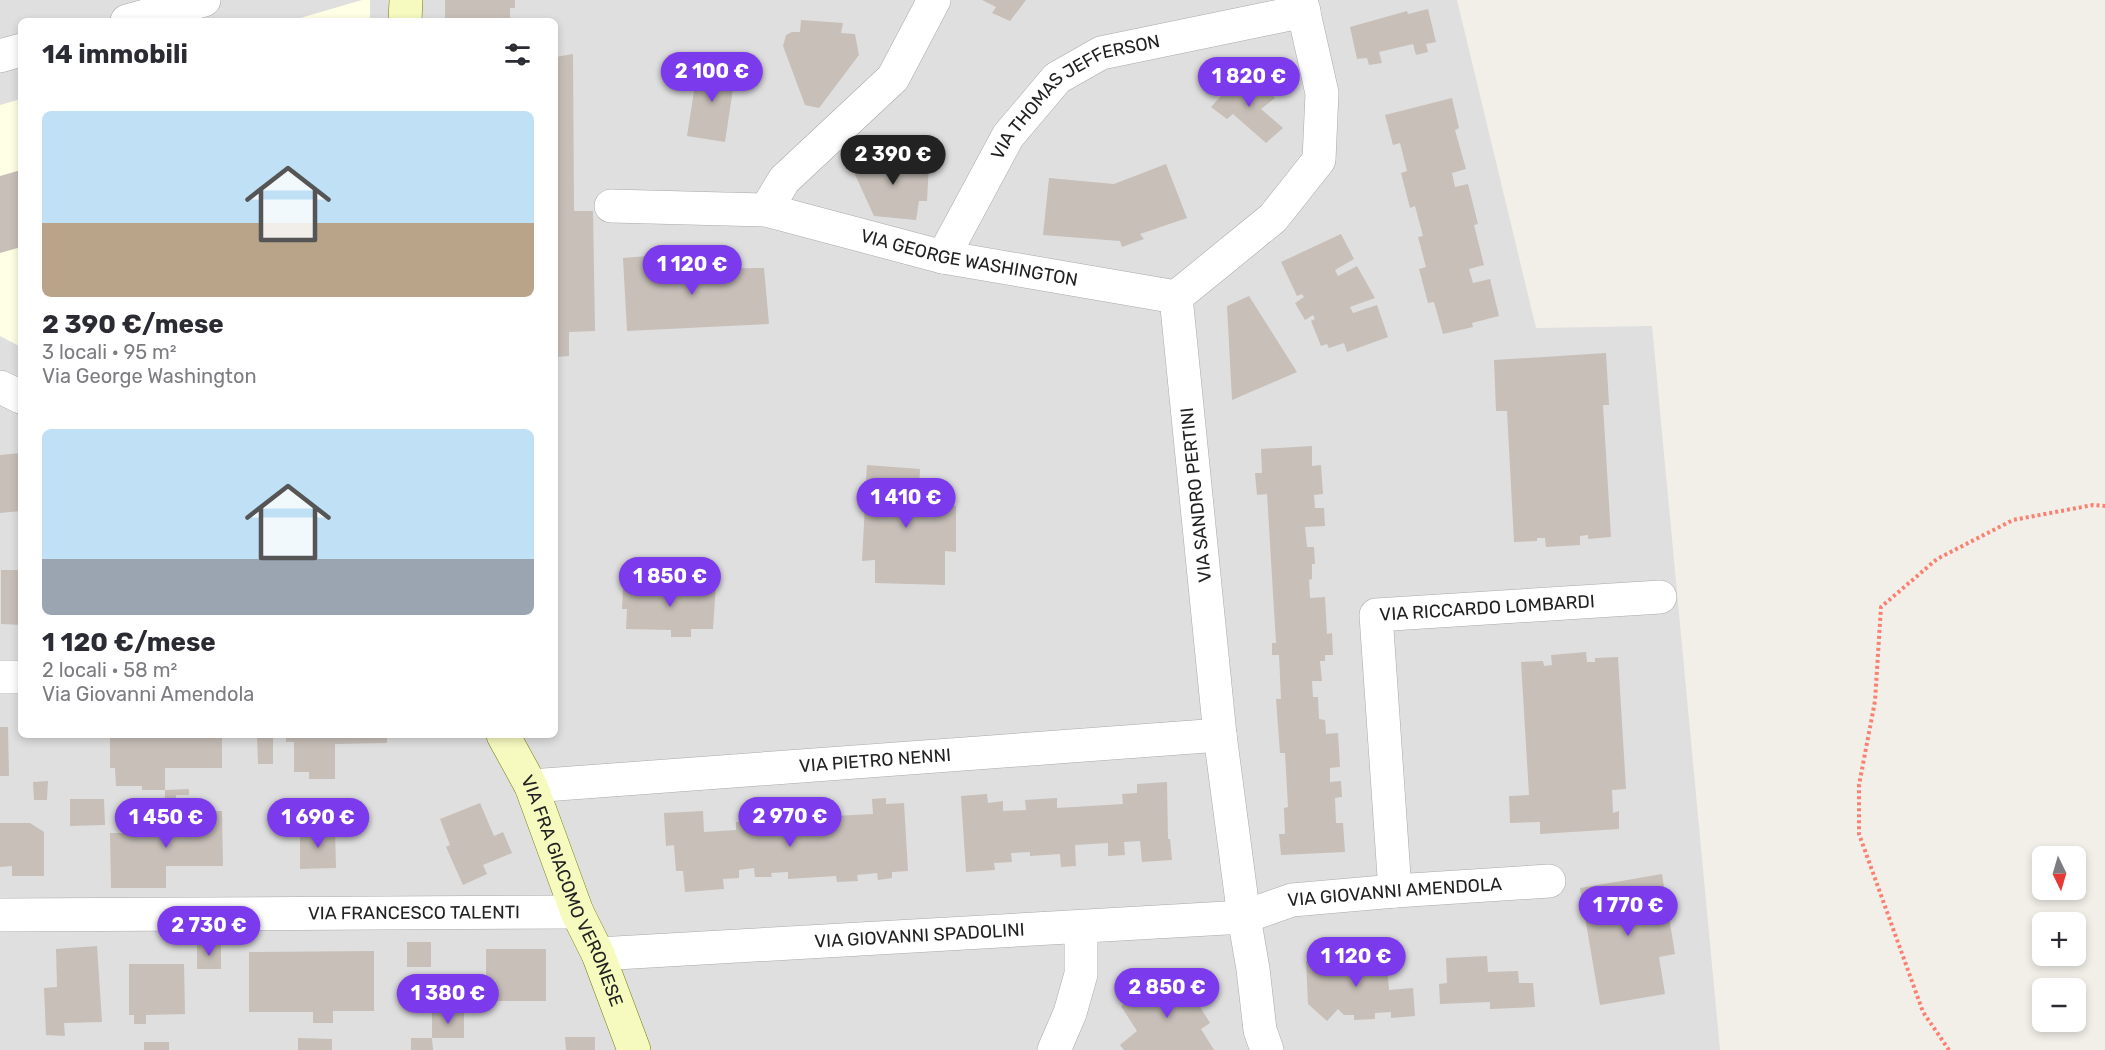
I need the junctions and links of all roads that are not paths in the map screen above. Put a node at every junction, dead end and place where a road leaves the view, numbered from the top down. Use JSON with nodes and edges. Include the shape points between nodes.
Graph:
{"nodes":[{"id":1,"x":204,"y":0,"type":"edge"},
{"id":2,"x":406,"y":0,"type":"edge"},
{"id":3,"x":934,"y":0,"type":"edge"},
{"id":4,"x":1303,"y":5,"type":"edge"},
{"id":5,"x":138,"y":18,"type":"edge"},
{"id":6,"x":405,"y":18,"type":"edge"},
{"id":7,"x":18,"y":51,"type":"edge"},
{"id":8,"x":0,"y":56,"type":"edge"},
{"id":9,"x":611,"y":206,"type":"dead end"},
{"id":10,"x":766,"y":210,"type":"junction"},
{"id":11,"x":943,"y":257,"type":"junction"},
{"id":12,"x":1176,"y":297,"type":"junction"},
{"id":13,"x":0,"y":387,"type":"edge"},
{"id":14,"x":18,"y":396,"type":"edge"},
{"id":15,"x":1660,"y":597,"type":"dead end"},
{"id":16,"x":0,"y":677,"type":"edge"},
{"id":17,"x":18,"y":677,"type":"edge"},
{"id":18,"x":1220,"y":735,"type":"junction"},
{"id":19,"x":505,"y":738,"type":"edge"},
{"id":20,"x":531,"y":786,"type":"junction"},
{"id":21,"x":1549,"y":881,"type":"dead end"},
{"id":22,"x":1395,"y":891,"type":"junction"},
{"id":23,"x":577,"y":912,"type":"junction"},
{"id":24,"x":0,"y":915,"type":"edge"},
{"id":25,"x":1244,"y":917,"type":"junction"},
{"id":26,"x":1081,"y":927,"type":"junction"},
{"id":27,"x":598,"y":954,"type":"junction"},
{"id":28,"x":634,"y":1050,"type":"edge"},
{"id":29,"x":1054,"y":1050,"type":"edge"},
{"id":30,"x":1267,"y":1050,"type":"edge"}],
"edges":[{"from":1,"to":5,"type":"street"},
{"from":2,"to":6,"type":"street"},
{"from":3,"to":10,"type":"street","via":[[893,78],[784,180]]},
{"from":4,"to":11,"type":"street","name":"VIA THOMAS JEFFERSON","via":[[1101,53],[1057,78],[1008,136]]},
{"from":4,"to":12,"type":"street","via":[[1322,93],[1319,160],[1273,218]]},
{"from":7,"to":8,"type":"street"},
{"from":9,"to":10,"type":"street","name":"VIA GEORGE WASHINGTON"},
{"from":10,"to":11,"type":"street","name":"VIA GEORGE WASHINGTON"},
{"from":11,"to":12,"type":"street","name":"VIA GEORGE WASHINGTON"},
{"from":12,"to":18,"type":"street","name":"VIA SANDRO PERTINI"},
{"from":13,"to":14,"type":"street"},
{"from":15,"to":22,"type":"street","name":"VIA RICCARDO LOMBARDI","via":[[1376,615]]},
{"from":16,"to":17,"type":"street"},
{"from":18,"to":20,"type":"street","name":"VIA PIETRO NENNI"},
{"from":18,"to":25,"type":"street","name":"VIA SANDRO PERTINI"},
{"from":19,"to":20,"type":"street","name":"VIA FRA GIACOMO VERONESE"},
{"from":20,"to":23,"type":"street","name":"VIA FRA GIACOMO VERONESE"},
{"from":21,"to":22,"type":"street","name":"VIA GIOVANNI AMENDOLA"},
{"from":22,"to":25,"type":"street","name":"VIA GIOVANNI AMENDOLA","via":[[1292,900]]},
{"from":23,"to":24,"type":"street","name":"VIA FRANCESCO TALENTI"},
{"from":23,"to":27,"type":"street","name":"VIA FRA GIACOMO VERONESE"},
{"from":25,"to":26,"type":"street","name":"VIA GIOVANNI SPADOLINI"},
{"from":25,"to":30,"type":"street","name":"VIA SANDRO PERTINI","via":[[1260,1030]]},
{"from":26,"to":27,"type":"street","name":"VIA GIOVANNI SPADOLINI"},
{"from":26,"to":29,"type":"street","via":[[1081,974]]},
{"from":27,"to":28,"type":"street","name":"VIA FRA GIACOMO VERONESE"}]}
